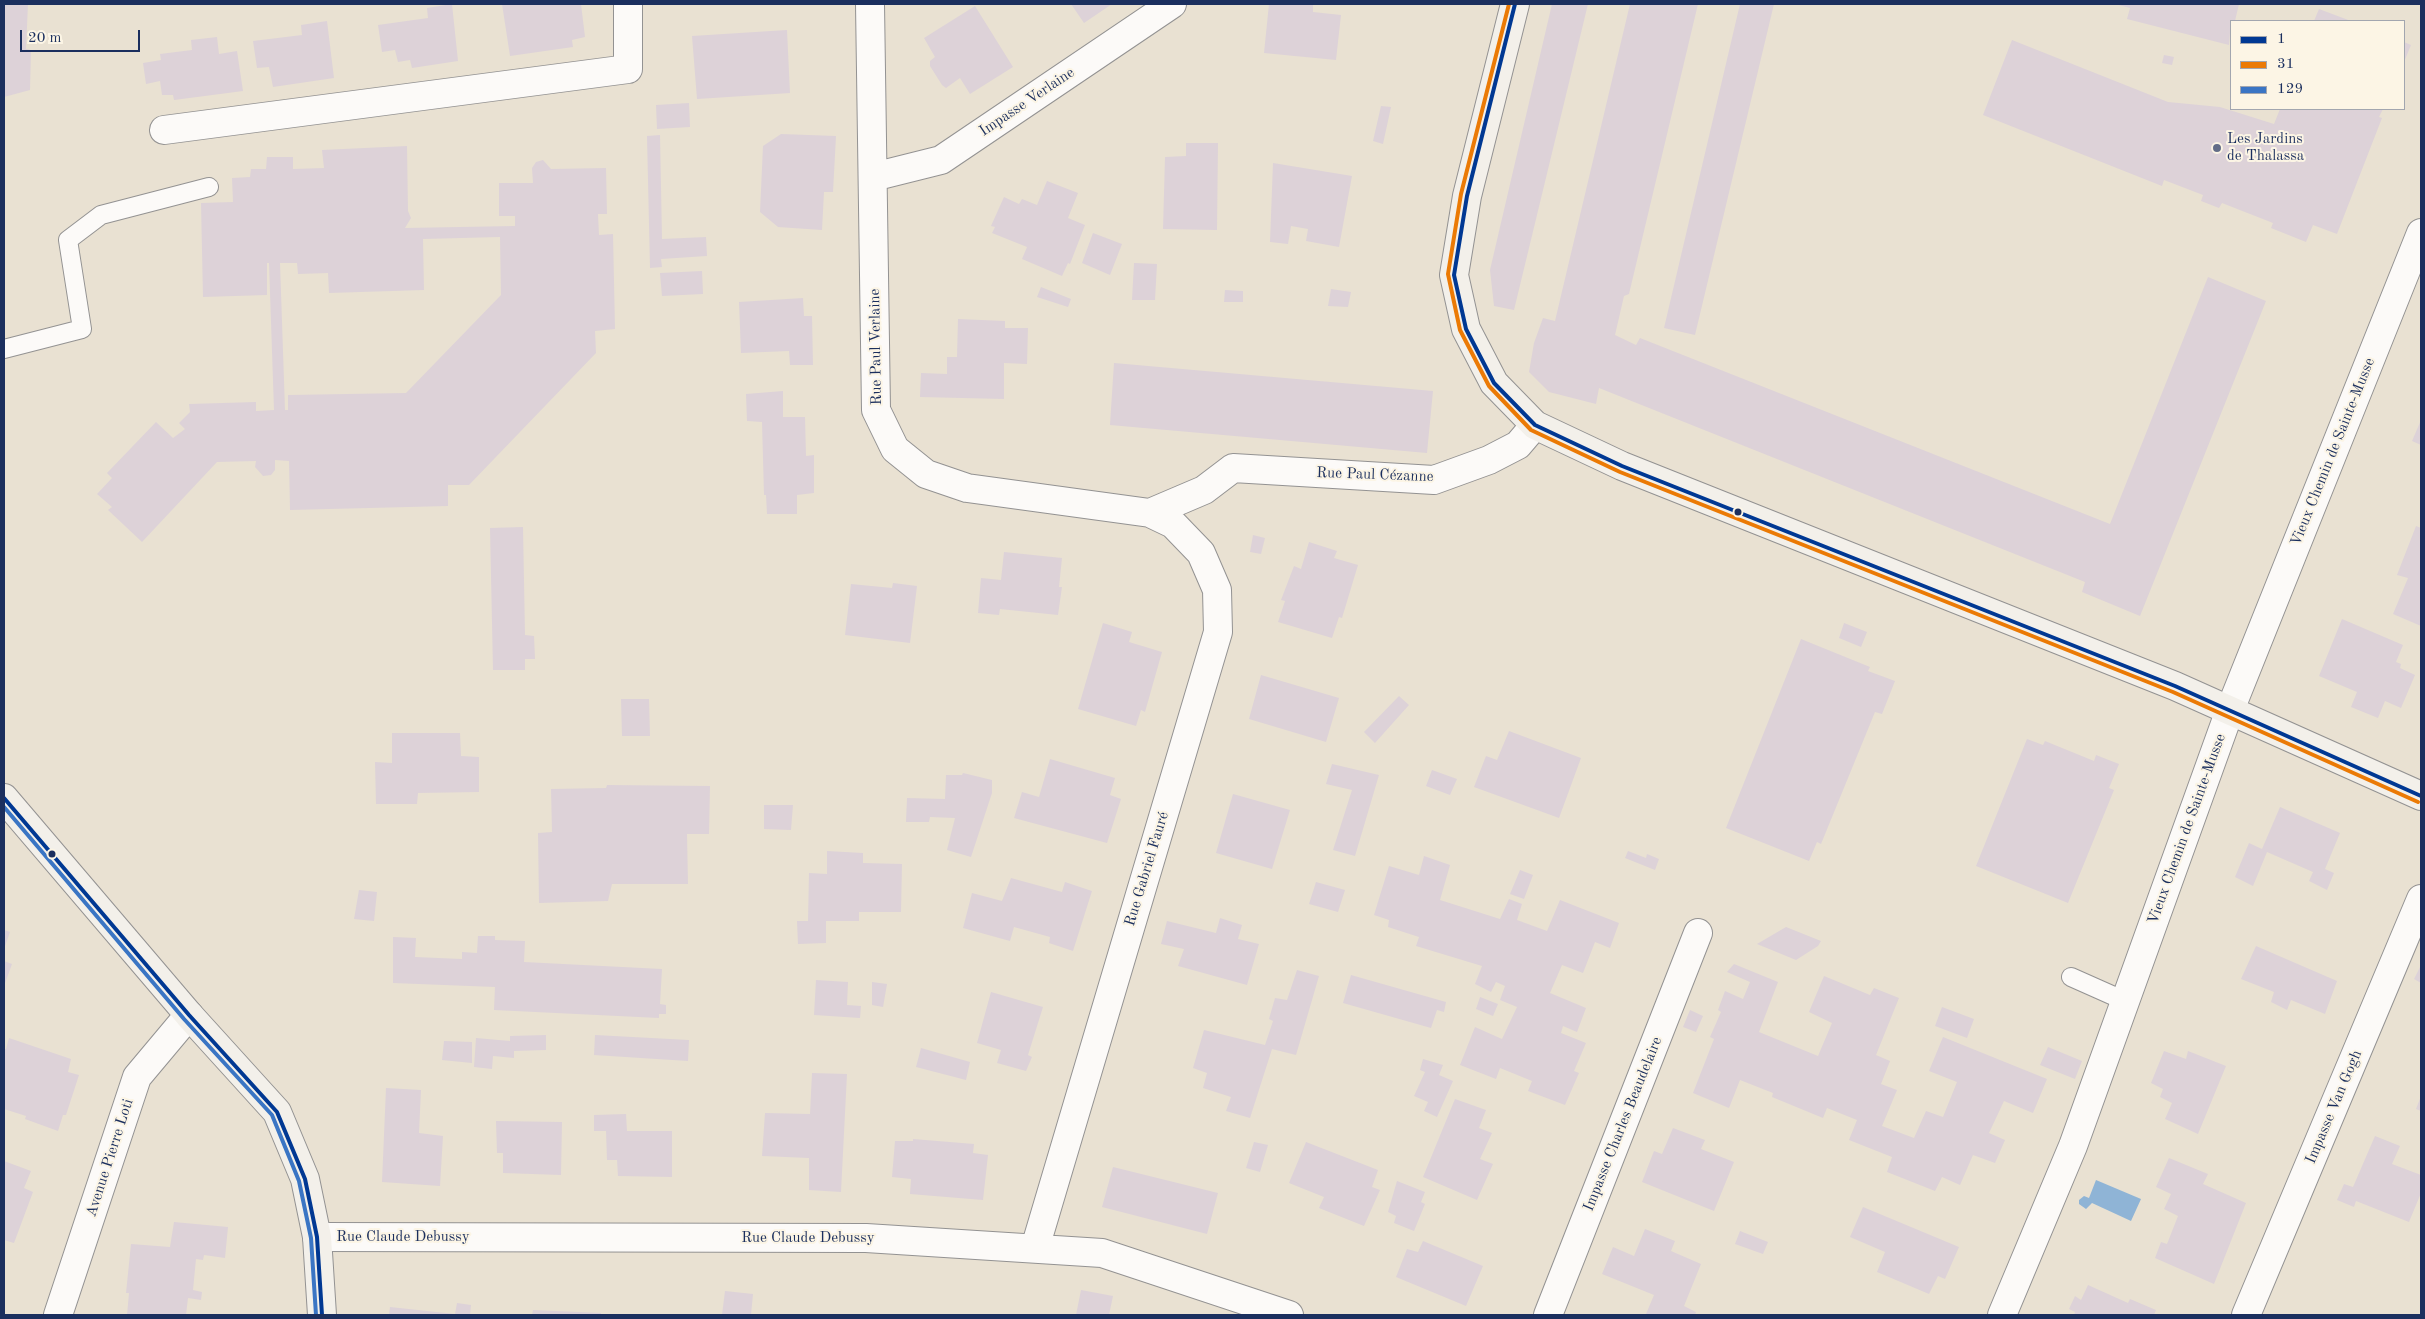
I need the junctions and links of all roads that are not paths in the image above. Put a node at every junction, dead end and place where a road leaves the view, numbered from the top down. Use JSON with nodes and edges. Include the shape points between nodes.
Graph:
{"nodes":[{"id":1,"x":628,"y":4,"type":"edge"},
{"id":2,"x":870,"y":4,"type":"edge"},
{"id":3,"x":1172,"y":4,"type":"edge"},
{"id":4,"x":1515,"y":4,"type":"edge"},
{"id":5,"x":164,"y":130,"type":"dead end"},
{"id":6,"x":872,"y":178,"type":"junction"},
{"id":7,"x":209,"y":187,"type":"dead end"},
{"id":8,"x":2421,"y":233,"type":"edge"},
{"id":9,"x":4,"y":349,"type":"edge"},
{"id":10,"x":1535,"y":426,"type":"junction"},
{"id":11,"x":1150,"y":514,"type":"junction"},
{"id":12,"x":2230,"y":710,"type":"junction"},
{"id":13,"x":2421,"y":796,"type":"edge"},
{"id":14,"x":4,"y":798,"type":"edge"},
{"id":15,"x":2421,"y":899,"type":"edge"},
{"id":16,"x":1698,"y":933,"type":"dead end"},
{"id":17,"x":2070,"y":977,"type":"dead end"},
{"id":18,"x":2125,"y":1001,"type":"junction"},
{"id":19,"x":189,"y":1015,"type":"junction"},
{"id":20,"x":317,"y":1237,"type":"junction"},
{"id":21,"x":1035,"y":1248,"type":"junction"},
{"id":22,"x":58,"y":1315,"type":"edge"},
{"id":23,"x":322,"y":1315,"type":"edge"},
{"id":24,"x":1289,"y":1315,"type":"edge"},
{"id":25,"x":1548,"y":1315,"type":"edge"},
{"id":26,"x":2002,"y":1315,"type":"edge"},
{"id":27,"x":2246,"y":1315,"type":"edge"}],
"edges":[{"from":1,"to":5,"type":"street","via":[[628,69]]},
{"from":2,"to":6,"type":"street","name":"Rue Paul Verlaine"},
{"from":3,"to":6,"type":"street","name":"Impasse Verlaine","via":[[941,160]]},
{"from":4,"to":10,"type":"main road","via":[[1467,196],[1454,275],[1466,330],[1494,383]]},
{"from":6,"to":11,"type":"street","name":"Rue Paul Verlaine","via":[[876,410],[895,449],[926,474],[967,488]]},
{"from":7,"to":9,"type":"lane","via":[[101,214],[68,240],[82,329]]},
{"from":8,"to":12,"type":"street","name":"Vieux Chemin de Sainte-Musse"},
{"from":10,"to":11,"type":"street","name":"Rue Paul Cézanne","via":[[1518,445],[1489,460],[1434,480],[1233,468],[1204,490]]},
{"from":10,"to":12,"type":"main road","via":[[1622,466]]},
{"from":11,"to":21,"type":"street","name":"Rue Gabriel Fauré","via":[[1173,524],[1201,553],[1217,590],[1218,632]]},
{"from":12,"to":13,"type":"main road"},
{"from":12,"to":18,"type":"street","name":"Vieux Chemin de Sainte-Musse"},
{"from":14,"to":19,"type":"main road"},
{"from":15,"to":27,"type":"street","name":"Impasse Van Gogh"},
{"from":16,"to":25,"type":"street","name":"Impasse Charles Beaudelaire"},
{"from":17,"to":18,"type":"lane"},
{"from":18,"to":26,"type":"street","name":"Vieux Chemin de Sainte-Musse","via":[[2073,1146]]},
{"from":19,"to":20,"type":"main road","via":[[277,1112],[305,1179]]},
{"from":19,"to":22,"type":"street","name":"Avenue Pierre Loti","via":[[137,1077]]},
{"from":20,"to":21,"type":"street","name":"Rue Claude Debussy","via":[[866,1238]]},
{"from":20,"to":23,"type":"main road"},
{"from":21,"to":24,"type":"street","name":"Rue Claude Debussy","via":[[1102,1253]]}]}
